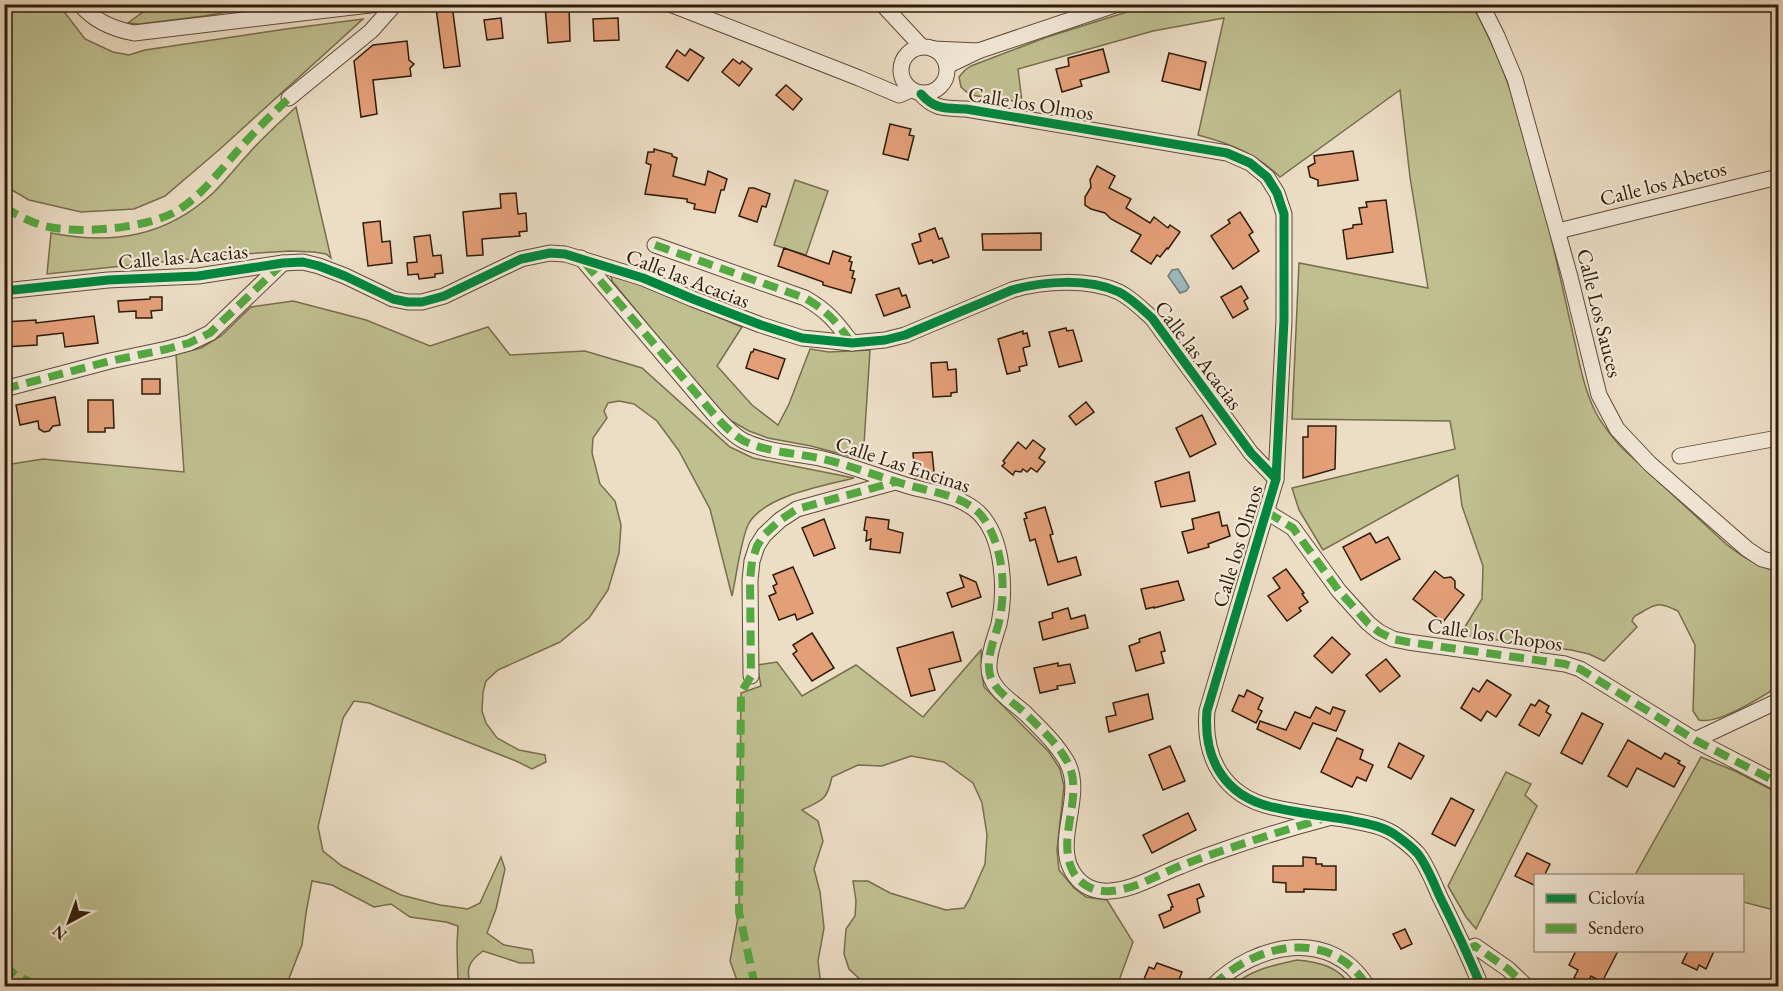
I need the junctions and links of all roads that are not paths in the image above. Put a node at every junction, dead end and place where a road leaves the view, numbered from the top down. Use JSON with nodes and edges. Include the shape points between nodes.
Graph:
{"nodes":[{"id":1,"x":80,"y":4,"type":"edge"},
{"id":2,"x":378,"y":4,"type":"edge"},
{"id":3,"x":395,"y":4,"type":"edge"},
{"id":4,"x":670,"y":4,"type":"edge"},
{"id":5,"x":882,"y":4,"type":"edge"},
{"id":6,"x":1118,"y":4,"type":"edge"},
{"id":7,"x":1481,"y":4,"type":"edge"},
{"id":8,"x":922,"y":50,"type":"junction"},
{"id":9,"x":978,"y":51,"type":"junction"},
{"id":10,"x":901,"y":69,"type":"junction"},
{"id":11,"x":946,"y":74,"type":"junction"},
{"id":12,"x":859,"y":78,"type":"junction"},
{"id":13,"x":910,"y":93,"type":"junction"},
{"id":14,"x":289,"y":98,"type":"dead end"},
{"id":15,"x":935,"y":106,"type":"junction"},
{"id":16,"x":966,"y":109,"type":"junction"},
{"id":17,"x":1779,"y":177,"type":"edge"},
{"id":18,"x":1558,"y":231,"type":"junction"},
{"id":19,"x":655,"y":245,"type":"dead end"},
{"id":20,"x":581,"y":258,"type":"junction"},
{"id":21,"x":283,"y":263,"type":"junction"},
{"id":22,"x":4,"y":291,"type":"edge"},
{"id":23,"x":852,"y":343,"type":"junction"},
{"id":24,"x":4,"y":389,"type":"edge"},
{"id":25,"x":1779,"y":438,"type":"edge"},
{"id":26,"x":1680,"y":456,"type":"dead end"},
{"id":27,"x":1276,"y":479,"type":"junction"},
{"id":28,"x":895,"y":482,"type":"junction"},
{"id":29,"x":1267,"y":512,"type":"junction"},
{"id":30,"x":1779,"y":563,"type":"edge"},
{"id":31,"x":751,"y":676,"type":"dead end"},
{"id":32,"x":1779,"y":701,"type":"edge"},
{"id":33,"x":1695,"y":740,"type":"junction"},
{"id":34,"x":1779,"y":783,"type":"edge"},
{"id":35,"x":1331,"y":817,"type":"junction"},
{"id":36,"x":1466,"y":950,"type":"junction"},
{"id":37,"x":1213,"y":987,"type":"edge"},
{"id":38,"x":1366,"y":987,"type":"edge"},
{"id":39,"x":1481,"y":987,"type":"edge"},
{"id":40,"x":1526,"y":987,"type":"edge"}],
"edges":[{"from":1,"to":2,"type":"street","via":[[87,13],[115,30],[134,33]]},
{"from":3,"to":14,"type":"street","via":[[371,31]]},
{"from":4,"to":12,"type":"street"},
{"from":5,"to":8,"type":"street"},
{"from":6,"to":9,"type":"street","name":"Calle los Olmos"},
{"from":7,"to":18,"type":"street","name":"Calle Los Sauces","via":[[1515,79]]},
{"from":8,"to":9,"type":"street","name":"Calle los Olmos"},
{"from":8,"to":10,"type":"street","via":[[903,60]]},
{"from":8,"to":11,"type":"street","via":[[940,53]]},
{"from":9,"to":11,"type":"street","name":"Calle los Olmos"},
{"from":10,"to":12,"type":"street","via":[[888,78]]},
{"from":10,"to":13,"type":"street"},
{"from":11,"to":13,"type":"street","via":[[939,88],[931,93]]},
{"from":11,"to":16,"type":"street","name":"Calle los Olmos","via":[[948,91]]},
{"from":12,"to":13,"type":"street"},
{"from":13,"to":15,"type":"street"},
{"from":13,"to":15,"type":"street","name":"Calle los Olmos","via":[[912,101]]},
{"from":15,"to":16,"type":"street","name":"Calle los Olmos"},
{"from":16,"to":27,"type":"street","name":"Calle los Olmos","via":[[1227,153],[1250,163],[1267,177],[1284,214],[1284,320]]},
{"from":17,"to":18,"type":"street","name":"Calle los Abetos"},
{"from":18,"to":30,"type":"street","name":"Calle Los Sauces","via":[[1599,395],[1617,429],[1676,488],[1747,549],[1762,559]]},
{"from":19,"to":23,"type":"street","via":[[805,298],[828,313]]},
{"from":20,"to":21,"type":"street","name":"Calle las Acacias","via":[[550,253],[521,259],[444,296],[422,302],[393,299],[319,266]]},
{"from":20,"to":23,"type":"street","name":"Calle las Acacias","via":[[802,338]]},
{"from":20,"to":28,"type":"street","name":"Calle Las Encinas","via":[[717,418],[742,440],[820,458]]},
{"from":21,"to":22,"type":"street","name":"Calle las Acacias","via":[[198,276]]},
{"from":21,"to":24,"type":"street","via":[[210,333],[167,349]]},
{"from":23,"to":27,"type":"street","name":"Calle las Acacias","via":[[905,334],[1025,286],[1068,282],[1118,292],[1152,318],[1251,453]]},
{"from":25,"to":26,"type":"street"},
{"from":27,"to":29,"type":"street","name":"Calle los Olmos"},
{"from":28,"to":31,"type":"street","via":[[797,509],[764,535],[752,561],[750,580]]},
{"from":28,"to":35,"type":"street","name":"Calle Las Encinas","via":[[965,502],[980,514],[991,532],[1003,577],[1003,597],[989,675],[1069,766],[1073,780],[1066,853],[1080,882],[1090,889],[1115,891],[1226,849]]},
{"from":29,"to":33,"type":"street","name":"Calle los Chopos","via":[[1293,528],[1339,591],[1379,632],[1408,642],[1580,669]]},
{"from":29,"to":35,"type":"street","name":"Calle los Olmos","via":[[1207,711],[1207,741],[1217,767],[1237,791],[1271,807]]},
{"from":32,"to":33,"type":"street"},
{"from":33,"to":34,"type":"street","name":"Calle los Chopos"},
{"from":35,"to":36,"type":"street","name":"Calle los Olmos","via":[[1394,833],[1408,844],[1429,874]]},
{"from":36,"to":39,"type":"street","name":"Calle los Olmos"},
{"from":36,"to":40,"type":"street","via":[[1475,946]]},
{"from":37,"to":38,"type":"street","via":[[1242,963],[1293,948],[1312,948],[1340,957]]}]}
